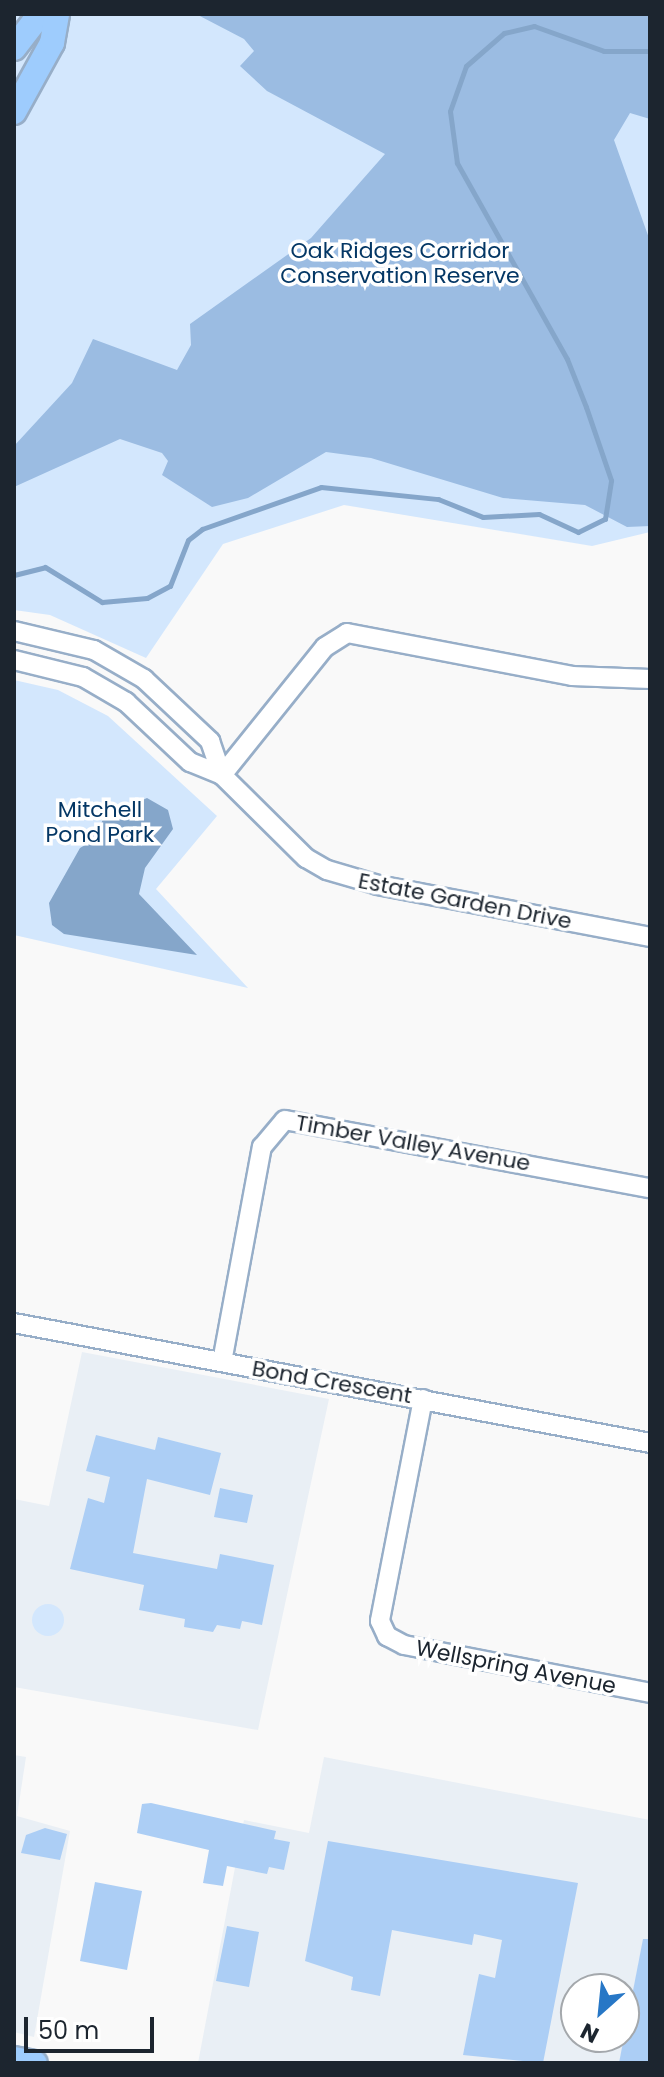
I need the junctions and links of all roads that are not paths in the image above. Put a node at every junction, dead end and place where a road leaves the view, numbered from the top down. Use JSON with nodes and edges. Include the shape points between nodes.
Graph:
{"nodes":[{"id":1,"x":40,"y":14,"type":"edge"},
{"id":2,"x":57,"y":14,"type":"edge"},
{"id":3,"x":14,"y":48,"type":"edge"},
{"id":4,"x":14,"y":112,"type":"edge"},
{"id":5,"x":14,"y":631,"type":"edge"},
{"id":6,"x":14,"y":660,"type":"edge"},
{"id":7,"x":650,"y":679,"type":"edge"},
{"id":8,"x":222,"y":775,"type":"junction"},
{"id":9,"x":650,"y":937,"type":"edge"},
{"id":10,"x":650,"y":1188,"type":"edge"},
{"id":11,"x":14,"y":1323,"type":"edge"},
{"id":12,"x":222,"y":1362,"type":"junction"},
{"id":13,"x":423,"y":1399,"type":"junction"},
{"id":14,"x":650,"y":1443,"type":"edge"},
{"id":15,"x":650,"y":1693,"type":"edge"},
{"id":16,"x":14,"y":2059,"type":"edge"},
{"id":17,"x":35,"y":2063,"type":"edge"}],
"edges":[{"from":1,"to":3,"type":"main road"},
{"from":2,"to":4,"type":"main road","via":[[52,43]]},
{"from":5,"to":8,"type":"street","name":"Estate Garden Drive","via":[[94,650],[144,679],[210,741]]},
{"from":6,"to":8,"type":"street","name":"Estate Garden Drive","via":[[83,677],[126,702],[190,762]]},
{"from":7,"to":8,"type":"street","via":[[572,676],[347,633],[325,647]]},
{"from":8,"to":9,"type":"street","name":"Estate Garden Drive","via":[[306,858],[338,874]]},
{"from":10,"to":12,"type":"street","name":"Timber Valley Avenue","via":[[285,1120],[262,1147]]},
{"from":11,"to":12,"type":"street","name":"Bond Crescent"},
{"from":12,"to":13,"type":"street","name":"Bond Crescent"},
{"from":13,"to":14,"type":"street","name":"Bond Crescent"},
{"from":13,"to":15,"type":"street","name":"Wellspring Avenue","via":[[380,1621],[387,1636],[404,1645]]},
{"from":16,"to":17,"type":"main road"}]}
